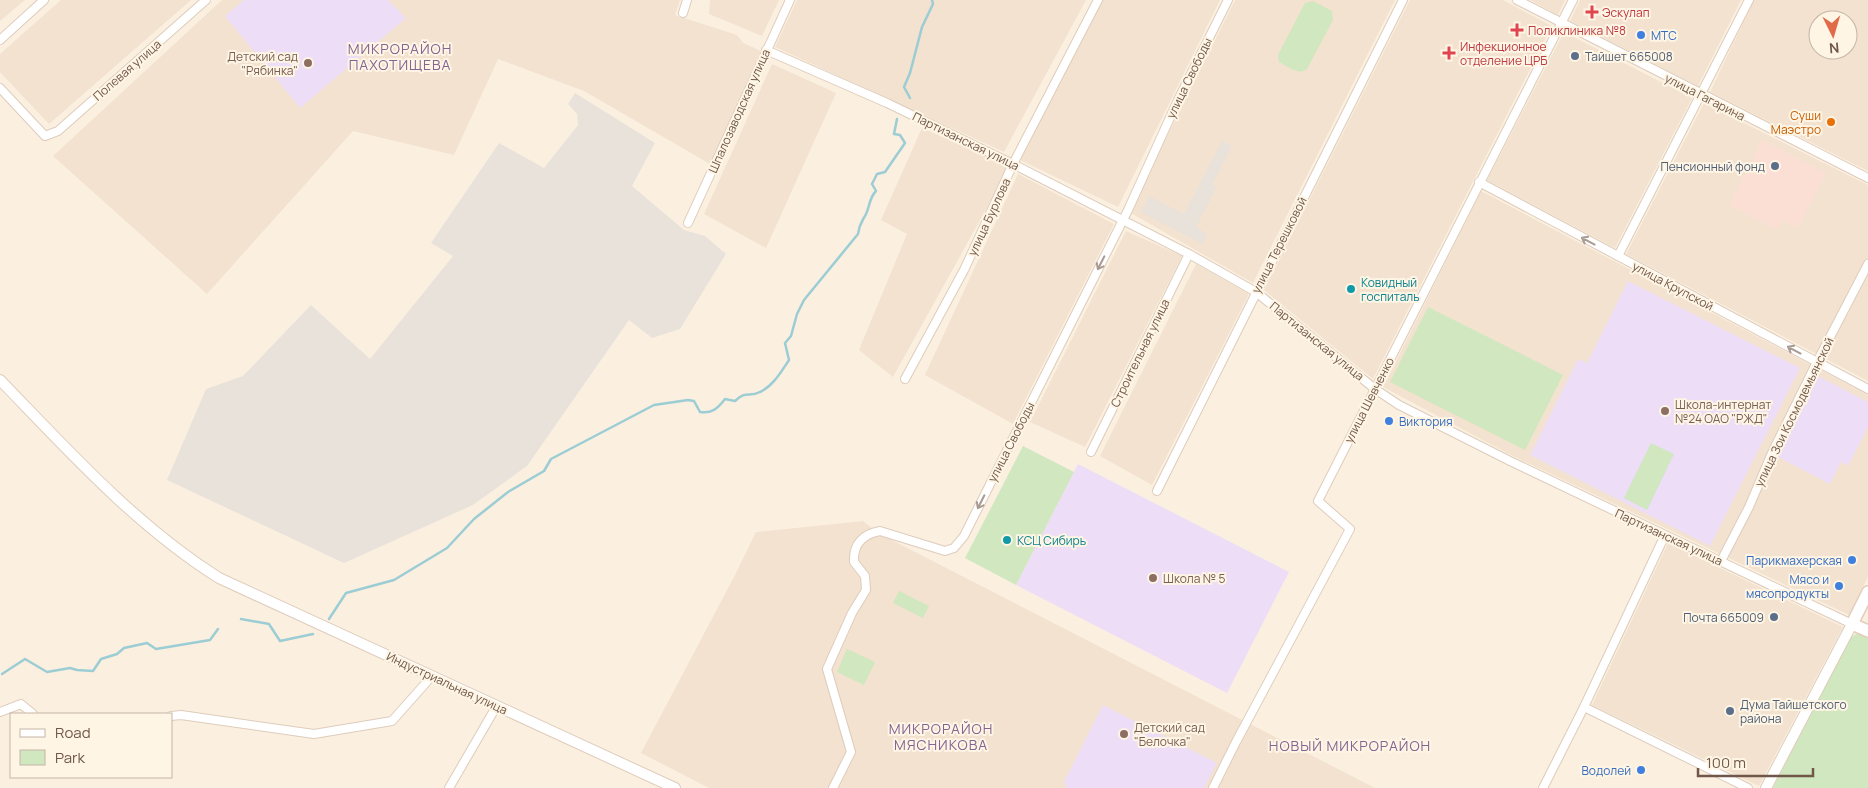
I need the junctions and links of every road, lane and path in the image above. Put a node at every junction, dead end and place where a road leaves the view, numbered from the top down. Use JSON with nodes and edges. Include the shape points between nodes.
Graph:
{"nodes":[{"id":1,"x":44,"y":0,"type":"edge"},
{"id":2,"x":206,"y":0,"type":"edge"},
{"id":3,"x":687,"y":0,"type":"edge"},
{"id":4,"x":790,"y":0,"type":"edge"},
{"id":5,"x":1098,"y":0,"type":"edge"},
{"id":6,"x":1228,"y":0,"type":"edge"},
{"id":7,"x":1403,"y":0,"type":"edge"},
{"id":8,"x":1517,"y":0,"type":"edge"},
{"id":9,"x":1573,"y":0,"type":"edge"},
{"id":10,"x":1750,"y":0,"type":"edge"},
{"id":11,"x":683,"y":13,"type":"dead end"},
{"id":12,"x":1561,"y":24,"type":"junction"},
{"id":13,"x":0,"y":40,"type":"edge"},
{"id":14,"x":766,"y":50,"type":"junction"},
{"id":15,"x":0,"y":88,"type":"edge"},
{"id":16,"x":1701,"y":95,"type":"junction"},
{"id":17,"x":1013,"y":164,"type":"junction"},
{"id":18,"x":1868,"y":178,"type":"edge"},
{"id":19,"x":1479,"y":182,"type":"junction"},
{"id":20,"x":1123,"y":220,"type":"junction"},
{"id":21,"x":688,"y":223,"type":"dead end"},
{"id":22,"x":1189,"y":254,"type":"junction"},
{"id":23,"x":1618,"y":256,"type":"junction"},
{"id":24,"x":1868,"y":264,"type":"edge"},
{"id":25,"x":1256,"y":292,"type":"junction"},
{"id":26,"x":1817,"y":362,"type":"junction"},
{"id":27,"x":905,"y":379,"type":"dead end"},
{"id":28,"x":0,"y":380,"type":"edge"},
{"id":29,"x":1375,"y":389,"type":"junction"},
{"id":30,"x":1868,"y":389,"type":"edge"},
{"id":31,"x":1091,"y":452,"type":"dead end"},
{"id":32,"x":1157,"y":491,"type":"dead end"},
{"id":33,"x":1665,"y":535,"type":"junction"},
{"id":34,"x":1721,"y":561,"type":"junction"},
{"id":35,"x":1868,"y":592,"type":"edge"},
{"id":36,"x":1852,"y":624,"type":"junction"},
{"id":37,"x":1868,"y":631,"type":"edge"},
{"id":38,"x":432,"y":676,"type":"junction"},
{"id":39,"x":496,"y":707,"type":"junction"},
{"id":40,"x":1584,"y":708,"type":"junction"},
{"id":41,"x":0,"y":712,"type":"edge"},
{"id":42,"x":32,"y":713,"type":"edge"},
{"id":43,"x":172,"y":716,"type":"edge"},
{"id":44,"x":449,"y":788,"type":"edge"},
{"id":45,"x":675,"y":788,"type":"edge"},
{"id":46,"x":833,"y":788,"type":"edge"},
{"id":47,"x":1213,"y":788,"type":"edge"},
{"id":48,"x":1543,"y":788,"type":"edge"},
{"id":49,"x":1748,"y":788,"type":"edge"},
{"id":50,"x":1766,"y":788,"type":"edge"}],
"edges":[{"from":1,"to":13,"type":"street"},
{"from":2,"to":15,"type":"street","name":"Полевая улица","via":[[58,131],[44,136]]},
{"from":3,"to":11,"type":"street"},
{"from":4,"to":14,"type":"street","name":"Шпалозаводская улица"},
{"from":5,"to":17,"type":"street","name":"улица Бурлова"},
{"from":6,"to":20,"type":"street","name":"улица Свободы"},
{"from":7,"to":25,"type":"street","name":"улица Терешковой"},
{"from":8,"to":12,"type":"street","name":"улица Гагарина"},
{"from":9,"to":12,"type":"street","name":"улица Шевченко"},
{"from":10,"to":16,"type":"street"},
{"from":12,"to":16,"type":"street","name":"улица Гагарина"},
{"from":12,"to":19,"type":"street","name":"улица Шевченко"},
{"from":14,"to":17,"type":"street","name":"Партизанская улица","via":[[887,103]]},
{"from":14,"to":21,"type":"street","name":"Шпалозаводская улица"},
{"from":16,"to":18,"type":"street","name":"улица Гагарина"},
{"from":16,"to":23,"type":"street"},
{"from":17,"to":20,"type":"street","name":"Партизанская улица"},
{"from":17,"to":27,"type":"street","name":"улица Бурлова","via":[[964,270]]},
{"from":23,"to":19,"type":"street","name":"улица Крупской","one_way":true},
{"from":19,"to":29,"type":"street","name":"улица Шевченко"},
{"from":20,"to":22,"type":"street","name":"Партизанская улица"},
{"from":20,"to":46,"type":"street","name":"улица Свободы","one_way":true,"via":[[964,536],[954,548],[945,551],[880,531],[860,539],[854,562],[865,576],[866,590],[827,669],[851,752]]},
{"from":22,"to":25,"type":"street","name":"Партизанская улица"},
{"from":22,"to":31,"type":"street","name":"Строительная улица"},
{"from":26,"to":23,"type":"street","name":"улица Крупской","one_way":true},
{"from":24,"to":26,"type":"street","name":"улица Зои Космодемьянской"},
{"from":25,"to":29,"type":"street","name":"Партизанская улица"},
{"from":25,"to":32,"type":"street","name":"улица Терешковой"},
{"from":26,"to":30,"type":"street","name":"улица Крупской"},
{"from":26,"to":34,"type":"street","name":"улица Зои Космодемьянской"},
{"from":28,"to":38,"type":"street","name":"Индустриальная улица","via":[[94,477],[185,557],[219,578]]},
{"from":29,"to":33,"type":"street","name":"Партизанская улица","via":[[1399,405],[1510,461]]},
{"from":29,"to":47,"type":"street","name":"улица Шевченко","via":[[1318,501],[1350,529]]},
{"from":33,"to":34,"type":"street","name":"Партизанская улица"},
{"from":33,"to":40,"type":"street"},
{"from":34,"to":36,"type":"street","name":"Партизанская улица"},
{"from":35,"to":36,"type":"main road"},
{"from":36,"to":37,"type":"main road","name":"Партизанская улица"},
{"from":36,"to":50,"type":"street"},
{"from":38,"to":39,"type":"street","name":"Индустриальная улица"},
{"from":38,"to":43,"type":"street","via":[[392,721],[314,734]]},
{"from":39,"to":44,"type":"street"},
{"from":39,"to":45,"type":"street","name":"Индустриальная улица"},
{"from":40,"to":48,"type":"street"},
{"from":40,"to":49,"type":"street"},
{"from":41,"to":42,"type":"street","via":[[21,704]]}]}
